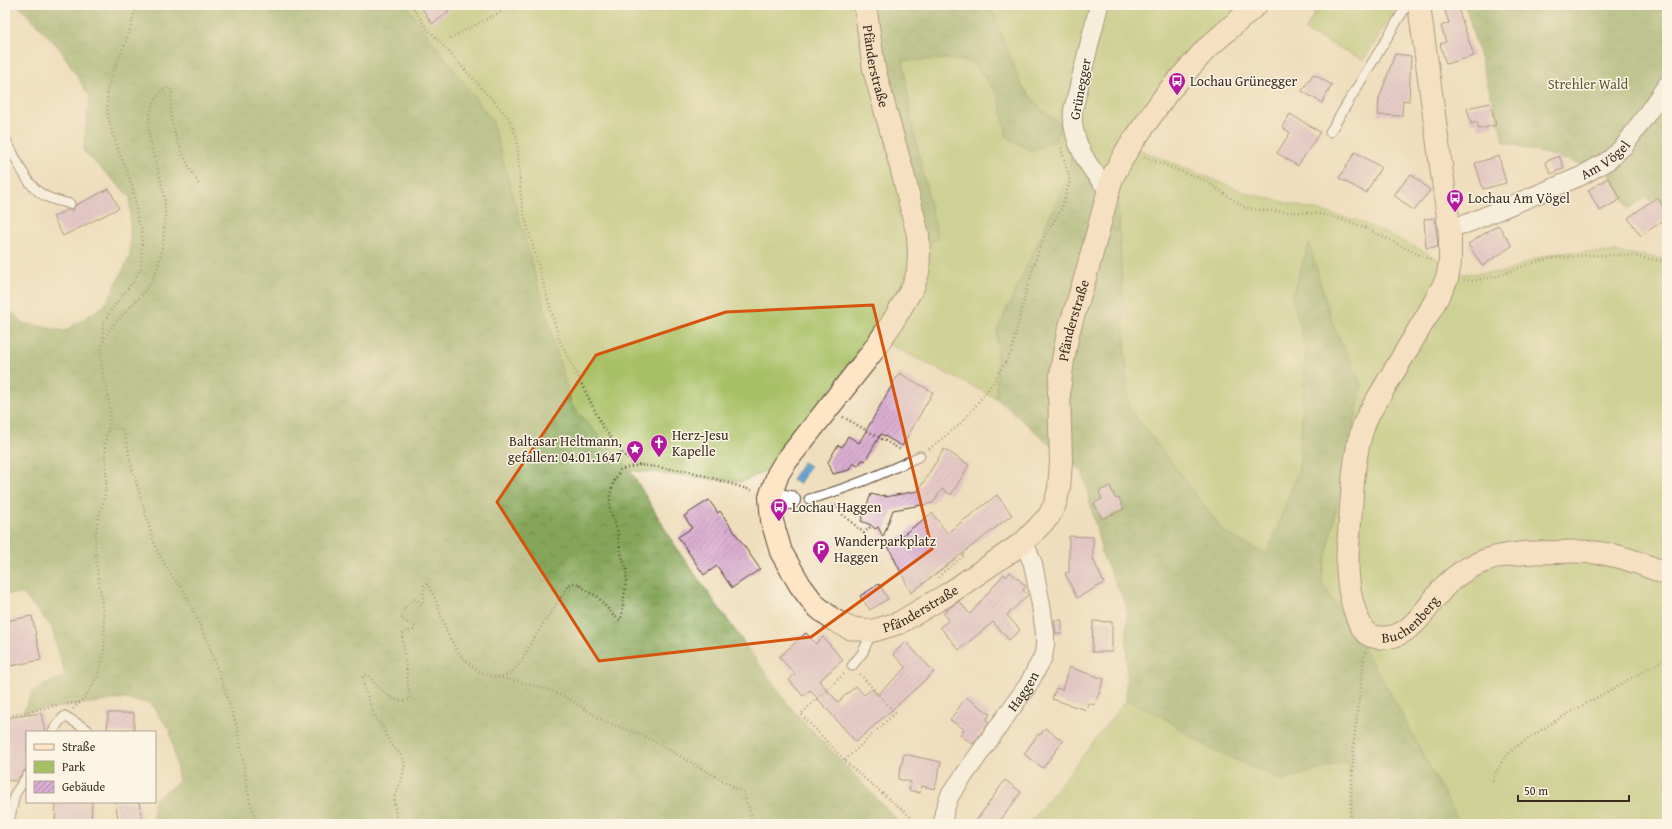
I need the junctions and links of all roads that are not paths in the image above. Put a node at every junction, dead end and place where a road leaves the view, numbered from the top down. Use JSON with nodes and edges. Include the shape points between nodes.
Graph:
{"nodes":[{"id":1,"x":865,"y":5,"type":"edge"},
{"id":2,"x":1099,"y":5,"type":"edge"},
{"id":3,"x":1256,"y":5,"type":"edge"},
{"id":4,"x":1407,"y":5,"type":"edge"},
{"id":5,"x":1419,"y":5,"type":"edge"},
{"id":6,"x":1667,"y":85,"type":"edge"},
{"id":7,"x":1330,"y":132,"type":"dead end"},
{"id":8,"x":5,"y":139,"type":"edge"},
{"id":9,"x":1108,"y":189,"type":"junction"},
{"id":10,"x":70,"y":204,"type":"dead end"},
{"id":11,"x":1449,"y":227,"type":"junction"},
{"id":12,"x":920,"y":456,"type":"road end"},
{"id":13,"x":810,"y":499,"type":"dead end"},
{"id":14,"x":1024,"y":542,"type":"junction"},
{"id":15,"x":1667,"y":574,"type":"edge"},
{"id":16,"x":872,"y":631,"type":"junction"},
{"id":17,"x":852,"y":666,"type":"road end"},
{"id":18,"x":88,"y":730,"type":"dead end"},
{"id":19,"x":54,"y":731,"type":"edge"},
{"id":20,"x":26,"y":778,"type":"edge"},
{"id":21,"x":5,"y":822,"type":"edge"},
{"id":22,"x":943,"y":824,"type":"edge"}],
"edges":[{"from":1,"to":16,"type":"street","name":"Pfänderstraße","via":[[874,69],[918,235],[918,272],[913,287],[870,355],[778,474],[781,499],[772,521],[781,552],[807,595],[824,614],[841,625]]},
{"from":2,"to":9,"type":"street","name":"Grünegger","via":[[1073,110],[1072,126],[1089,165]]},
{"from":3,"to":9,"type":"street","name":"Pfänderstraße","via":[[1206,49],[1167,93],[1127,150]]},
{"from":4,"to":7,"type":"lane"},
{"from":5,"to":11,"type":"street"},
{"from":6,"to":11,"type":"street","name":"Am Vögel","via":[[1625,145],[1609,160],[1581,176],[1466,224]]},
{"from":8,"to":10,"type":"lane","via":[[26,179],[37,191],[51,199]]},
{"from":9,"to":14,"type":"street","name":"Pfänderstraße","via":[[1068,333],[1063,360],[1059,390],[1062,461],[1056,504],[1049,516]]},
{"from":11,"to":15,"type":"street","name":"Buchenberg","via":[[1448,275],[1364,424],[1356,463],[1348,548],[1348,574],[1354,608],[1363,628],[1367,634],[1384,637],[1398,635],[1413,624],[1454,578],[1480,562],[1502,555],[1565,551],[1602,554],[1633,561]]},
{"from":12,"to":13,"type":"lane","via":[[835,493]]},
{"from":14,"to":16,"type":"street","name":"Pfänderstraße","via":[[908,618],[889,627]]},
{"from":14,"to":22,"type":"street","name":"Haggen","via":[[1033,564],[1041,605],[1045,633],[1043,657],[1028,685],[950,795]]},
{"from":16,"to":17,"type":"lane","via":[[863,652]]},
{"from":18,"to":19,"type":"lane","via":[[65,716]]},
{"from":20,"to":21,"type":"lane","via":[[15,794],[10,818]]}]}
